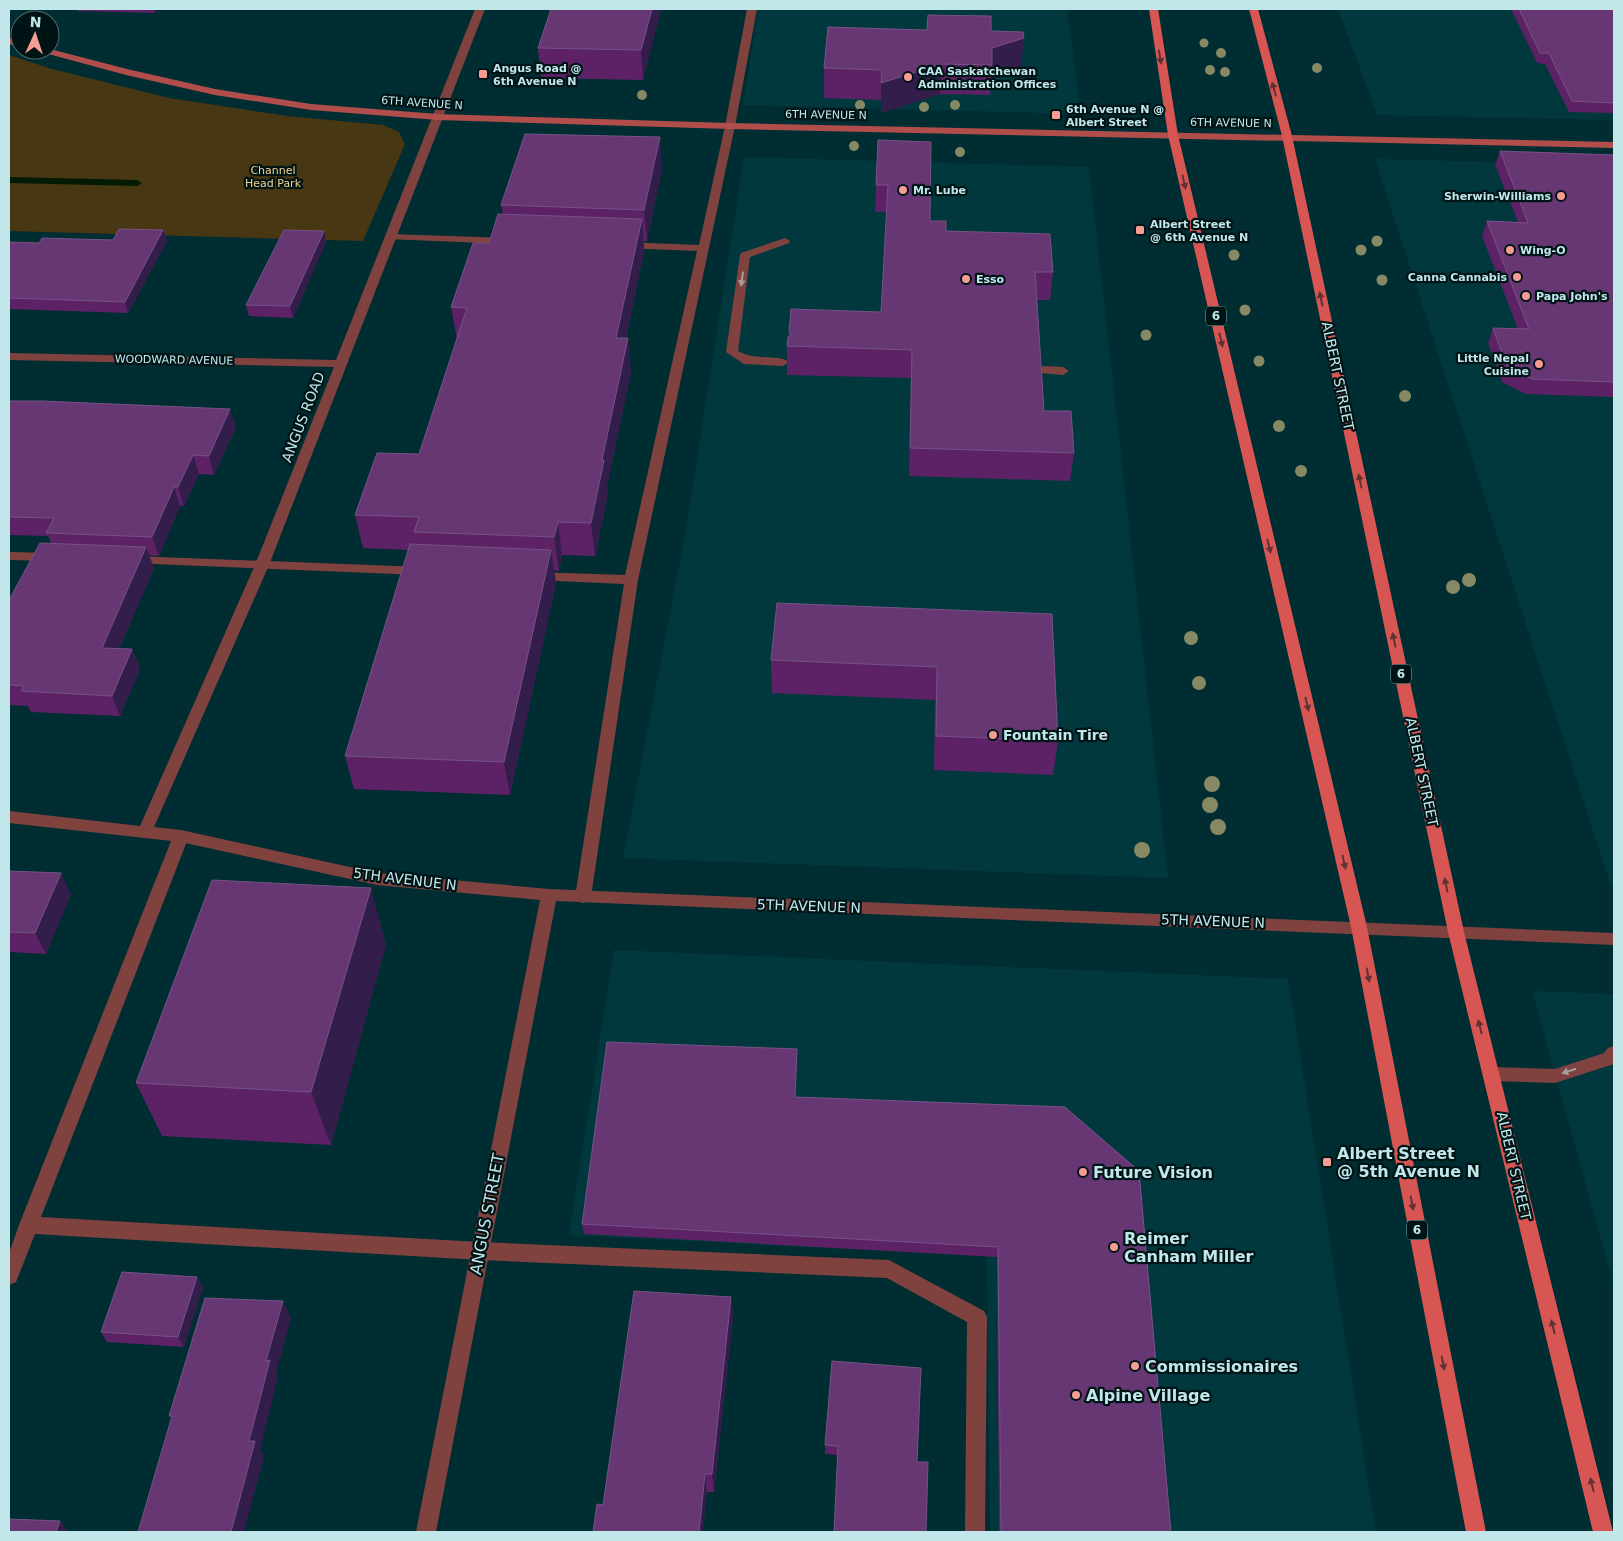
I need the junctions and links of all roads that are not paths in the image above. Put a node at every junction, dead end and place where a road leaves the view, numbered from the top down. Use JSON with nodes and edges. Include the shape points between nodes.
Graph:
{"nodes":[{"id":1,"x":480,"y":9,"type":"edge"},
{"id":2,"x":752,"y":9,"type":"edge"},
{"id":3,"x":1153,"y":9,"type":"edge"},
{"id":4,"x":1252,"y":9,"type":"edge"},
{"id":5,"x":60,"y":54,"type":"edge"},
{"id":6,"x":438,"y":117,"type":"junction"},
{"id":7,"x":730,"y":126,"type":"junction"},
{"id":8,"x":1173,"y":135,"type":"junction"},
{"id":9,"x":1287,"y":136,"type":"junction"},
{"id":10,"x":1614,"y":145,"type":"edge"},
{"id":11,"x":390,"y":237,"type":"junction"},
{"id":12,"x":785,"y":241,"type":"dead end"},
{"id":13,"x":517,"y":242,"type":"edge"},
{"id":14,"x":615,"y":245,"type":"edge"},
{"id":15,"x":703,"y":248,"type":"junction"},
{"id":16,"x":9,"y":356,"type":"edge"},
{"id":17,"x":783,"y":362,"type":"dead end"},
{"id":18,"x":340,"y":364,"type":"junction"},
{"id":19,"x":1044,"y":370,"type":"dead end"},
{"id":20,"x":1064,"y":371,"type":"dead end"},
{"id":21,"x":9,"y":556,"type":"edge"},
{"id":22,"x":67,"y":558,"type":"edge"},
{"id":23,"x":116,"y":560,"type":"edge"},
{"id":24,"x":262,"y":565,"type":"junction"},
{"id":25,"x":431,"y":572,"type":"edge"},
{"id":26,"x":521,"y":575,"type":"edge"},
{"id":27,"x":631,"y":580,"type":"junction"},
{"id":28,"x":9,"y":817,"type":"edge"},
{"id":29,"x":144,"y":831,"type":"junction"},
{"id":30,"x":181,"y":836,"type":"junction"},
{"id":31,"x":549,"y":895,"type":"junction"},
{"id":32,"x":583,"y":897,"type":"junction"},
{"id":33,"x":1359,"y":927,"type":"junction"},
{"id":34,"x":1456,"y":932,"type":"junction"},
{"id":35,"x":1614,"y":939,"type":"edge"},
{"id":36,"x":1614,"y":1053,"type":"edge"},
{"id":37,"x":1492,"y":1074,"type":"junction"},
{"id":38,"x":28,"y":1226,"type":"junction"},
{"id":39,"x":480,"y":1251,"type":"junction"},
{"id":40,"x":9,"y":1276,"type":"edge"},
{"id":41,"x":426,"y":1532,"type":"edge"},
{"id":42,"x":975,"y":1532,"type":"edge"},
{"id":43,"x":1476,"y":1532,"type":"edge"},
{"id":44,"x":1603,"y":1532,"type":"edge"}],
"edges":[{"from":1,"to":6,"type":"street","name":"ANGUS ROAD"},
{"from":2,"to":7,"type":"street"},
{"from":3,"to":8,"type":"main road","number":"6","one_way":true},
{"from":9,"to":4,"type":"main road","name":"ALBERT STREET","number":"6","one_way":true},
{"from":5,"to":6,"type":"street","name":"6TH AVENUE N","via":[[214,92],[311,107]]},
{"from":6,"to":7,"type":"street","name":"6TH AVENUE N"},
{"from":6,"to":11,"type":"street","name":"ANGUS ROAD"},
{"from":7,"to":8,"type":"street","name":"6TH AVENUE N"},
{"from":7,"to":15,"type":"street"},
{"from":8,"to":9,"type":"street","name":"6TH AVENUE N"},
{"from":8,"to":33,"type":"main road","number":"6","one_way":true},
{"from":9,"to":10,"type":"street","name":"6TH AVENUE N"},
{"from":34,"to":9,"type":"main road","name":"ALBERT STREET","number":"6","one_way":true},
{"from":11,"to":13,"type":"street"},
{"from":11,"to":18,"type":"street","name":"ANGUS ROAD"},
{"from":12,"to":17,"type":"street","one_way":true,"via":[[745,255],[732,352],[744,360]]},
{"from":14,"to":15,"type":"street"},
{"from":15,"to":27,"type":"street"},
{"from":16,"to":18,"type":"street","name":"WOODWARD AVENUE"},
{"from":18,"to":24,"type":"street","name":"ANGUS ROAD"},
{"from":19,"to":20,"type":"street"},
{"from":21,"to":22,"type":"street"},
{"from":23,"to":24,"type":"street"},
{"from":24,"to":25,"type":"street"},
{"from":24,"to":29,"type":"street","name":"ANGUS ROAD"},
{"from":26,"to":27,"type":"street"},
{"from":27,"to":32,"type":"street"},
{"from":28,"to":29,"type":"street","name":"5TH AVENUE N"},
{"from":29,"to":30,"type":"street","name":"5TH AVENUE N"},
{"from":30,"to":31,"type":"street","name":"5TH AVENUE N","via":[[377,879]]},
{"from":30,"to":38,"type":"street"},
{"from":31,"to":32,"type":"street","name":"5TH AVENUE N"},
{"from":31,"to":39,"type":"street","name":"ANGUS STREET"},
{"from":32,"to":33,"type":"street","name":"5TH AVENUE N"},
{"from":33,"to":34,"type":"street","name":"5TH AVENUE N"},
{"from":33,"to":43,"type":"main road","number":"6","one_way":true},
{"from":34,"to":35,"type":"street","name":"5TH AVENUE N"},
{"from":37,"to":34,"type":"main road","name":"ALBERT STREET","number":"6","one_way":true},
{"from":36,"to":37,"type":"street","one_way":true,"via":[[1610,1058],[1555,1076]]},
{"from":44,"to":37,"type":"main road","name":"ALBERT STREET","number":"6","one_way":true},
{"from":38,"to":39,"type":"street"},
{"from":38,"to":40,"type":"street"},
{"from":39,"to":41,"type":"street","name":"ANGUS STREET"},
{"from":39,"to":42,"type":"street","via":[[890,1269],[977,1317]]}]}
